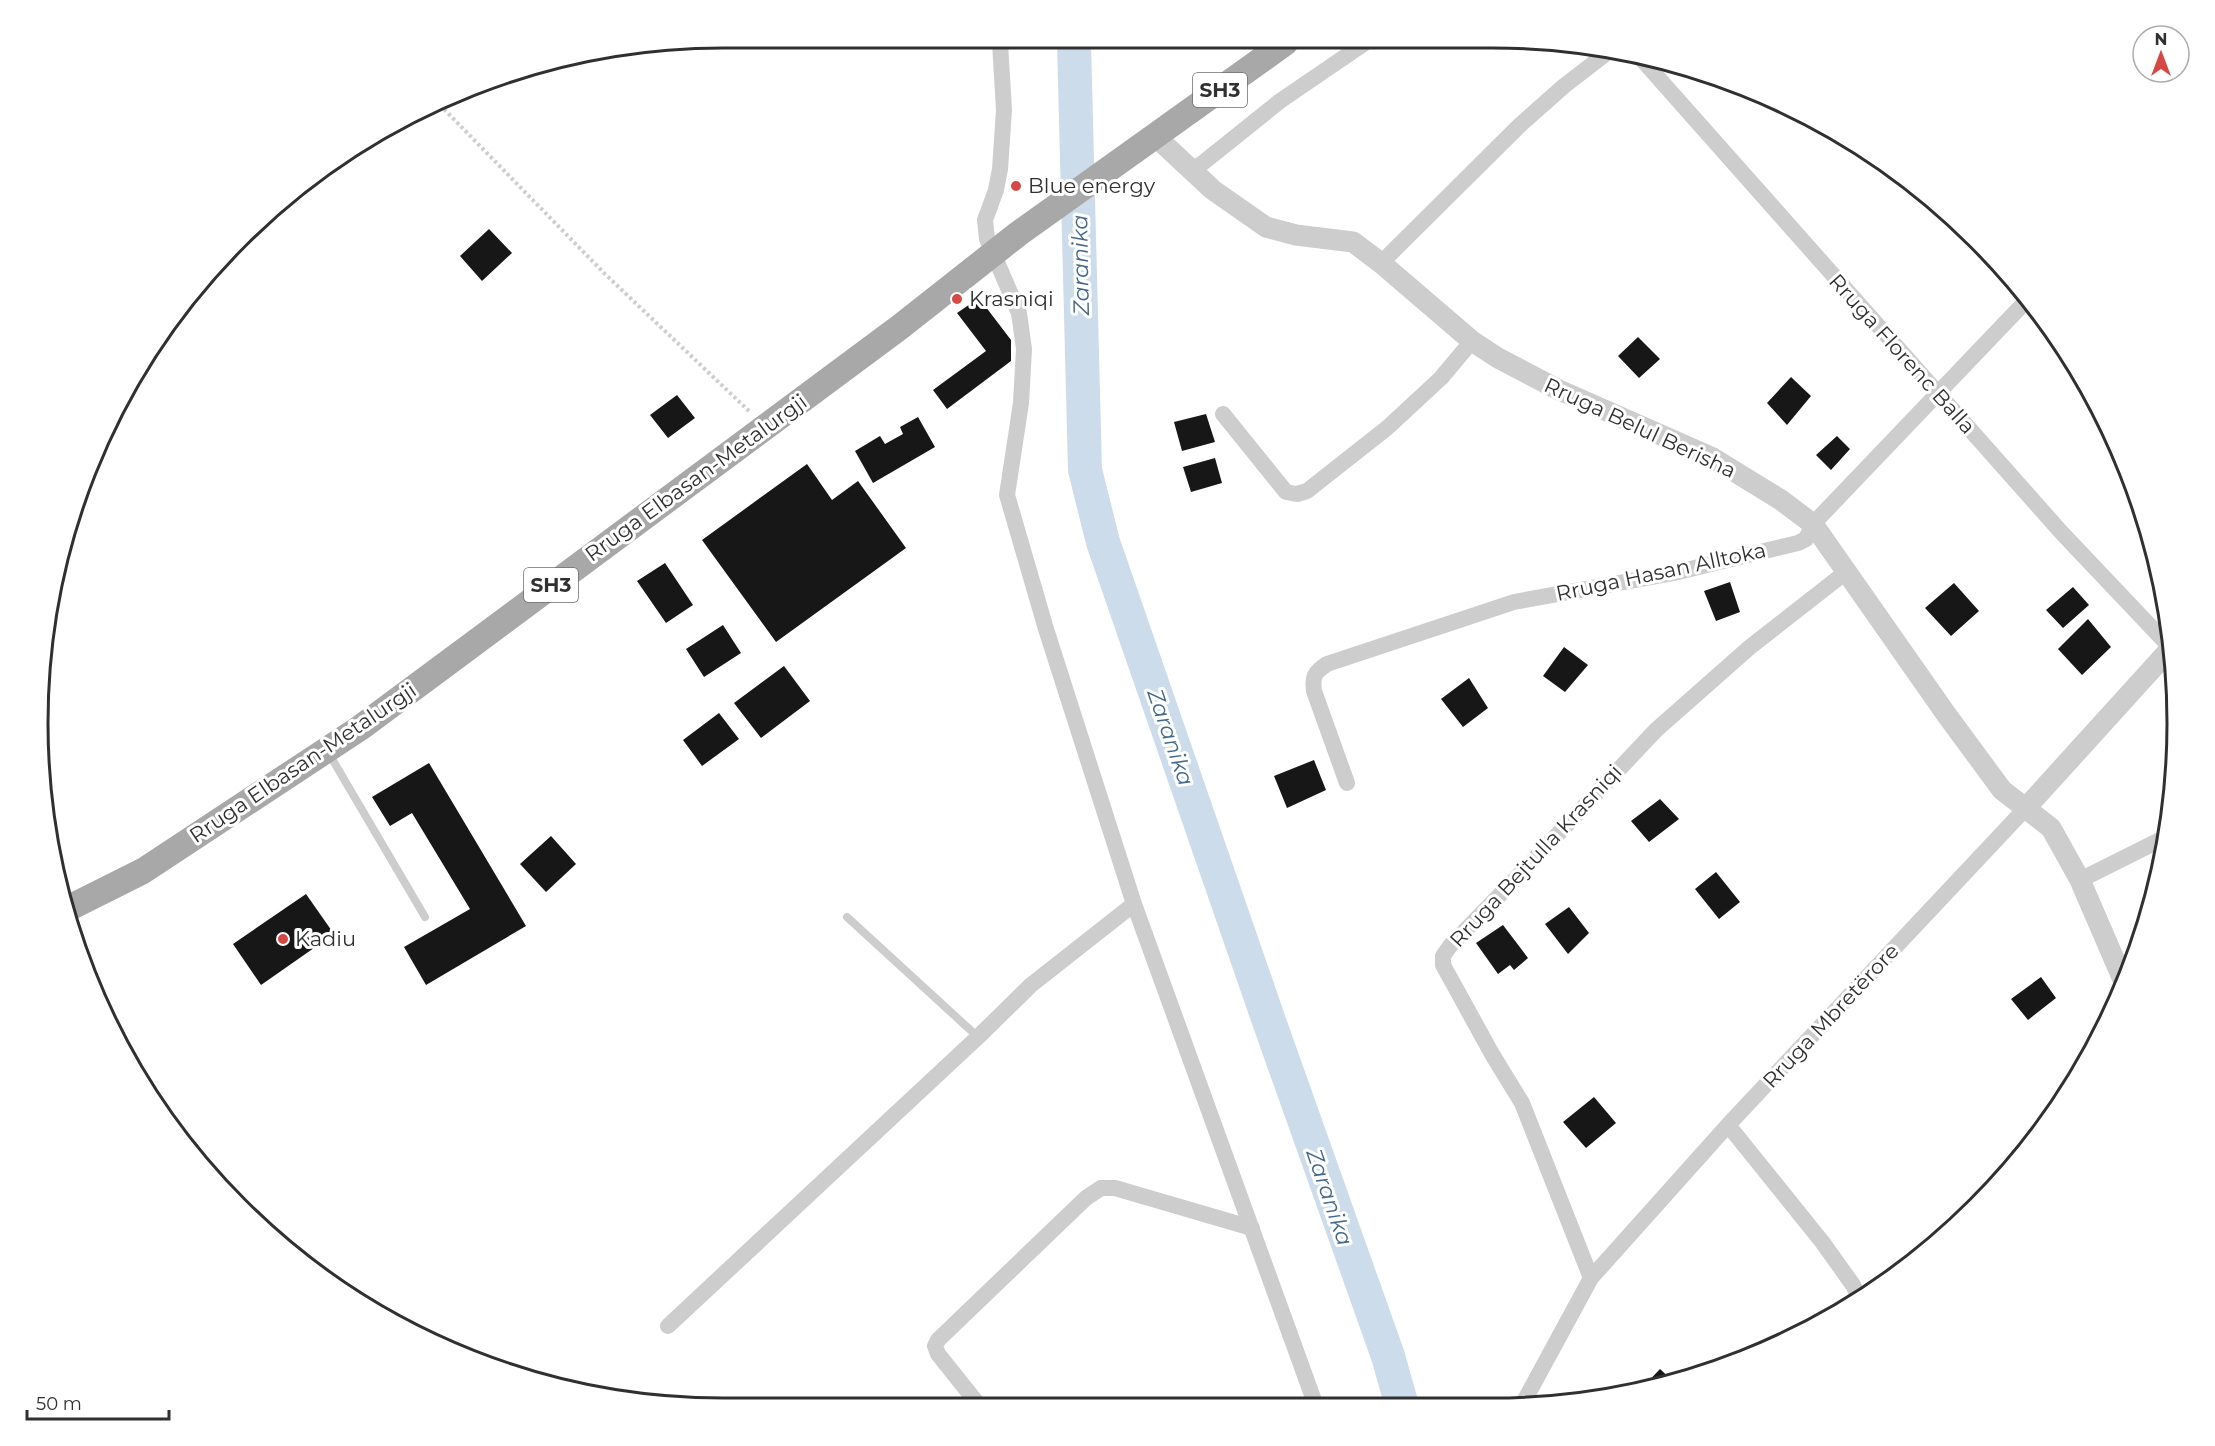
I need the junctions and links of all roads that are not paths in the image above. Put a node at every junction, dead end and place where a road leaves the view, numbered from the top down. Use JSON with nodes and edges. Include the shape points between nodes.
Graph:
{"nodes":[{"id":1,"x":1000,"y":48,"type":"edge"},
{"id":2,"x":1278,"y":48,"type":"edge"},
{"id":3,"x":1358,"y":48,"type":"edge"},
{"id":4,"x":1602,"y":58,"type":"edge"},
{"id":5,"x":1648,"y":67,"type":"edge"},
{"id":6,"x":1145,"y":143,"type":"junction"},
{"id":7,"x":1191,"y":171,"type":"junction"},
{"id":8,"x":994,"y":253,"type":"junction"},
{"id":9,"x":1380,"y":263,"type":"junction"},
{"id":10,"x":2022,"y":305,"type":"edge"},
{"id":11,"x":1472,"y":341,"type":"junction"},
{"id":12,"x":1938,"y":394,"type":"junction"},
{"id":13,"x":1223,"y":414,"type":"dead end"},
{"id":14,"x":1813,"y":524,"type":"junction"},
{"id":15,"x":1846,"y":572,"type":"junction"},
{"id":16,"x":2161,"y":638,"type":"edge"},
{"id":17,"x":2163,"y":656,"type":"edge"},
{"id":18,"x":327,"y":749,"type":"junction"},
{"id":19,"x":1347,"y":783,"type":"dead end"},
{"id":20,"x":2025,"y":809,"type":"junction"},
{"id":21,"x":2156,"y":842,"type":"edge"},
{"id":22,"x":2080,"y":880,"type":"junction"},
{"id":23,"x":1134,"y":904,"type":"junction"},
{"id":24,"x":73,"y":906,"type":"edge"},
{"id":25,"x":425,"y":917,"type":"dead end"},
{"id":26,"x":847,"y":917,"type":"dead end"},
{"id":27,"x":2119,"y":972,"type":"edge"},
{"id":28,"x":978,"y":1037,"type":"junction"},
{"id":29,"x":1728,"y":1125,"type":"junction"},
{"id":30,"x":1252,"y":1228,"type":"junction"},
{"id":31,"x":1591,"y":1278,"type":"junction"},
{"id":32,"x":1856,"y":1291,"type":"edge"},
{"id":33,"x":668,"y":1326,"type":"dead end"},
{"id":34,"x":1526,"y":1397,"type":"edge"},
{"id":35,"x":973,"y":1398,"type":"edge"},
{"id":36,"x":1313,"y":1398,"type":"edge"}],
"edges":[{"from":1,"to":8,"type":"street","via":[[1004,110],[1000,169],[986,220],[987,239]]},
{"from":2,"to":6,"type":"main road","number":"SH3"},
{"from":3,"to":7,"type":"street","via":[[1280,101]]},
{"from":4,"to":9,"type":"street","via":[[1520,125]]},
{"from":5,"to":12,"type":"street","name":"Rruga Florenc Balla"},
{"from":6,"to":7,"type":"street","name":"Rruga Belul Berisha"},
{"from":6,"to":8,"type":"main road","name":"Rruga Elbasan-Metalurgji","number":"SH3"},
{"from":7,"to":9,"type":"street","name":"Rruga Belul Berisha","via":[[1266,227],[1353,242]]},
{"from":8,"to":18,"type":"main road","name":"Rruga Elbasan-Metalurgji","number":"SH3","via":[[900,327]]},
{"from":8,"to":23,"type":"street","via":[[1019,313],[1024,349],[1021,403],[1007,495]]},
{"from":9,"to":11,"type":"street","name":"Rruga Belul Berisha"},
{"from":10,"to":12,"type":"street","name":"Rruga Hasan Alltoka"},
{"from":11,"to":13,"type":"street","via":[[1442,378],[1402,413],[1307,491],[1297,494],[1286,492]]},
{"from":11,"to":14,"type":"street","name":"Rruga Belul Berisha","via":[[1559,390],[1711,457]]},
{"from":12,"to":14,"type":"street","name":"Rruga Hasan Alltoka"},
{"from":12,"to":16,"type":"street","name":"Rruga Florenc Balla"},
{"from":14,"to":15,"type":"street","name":"Rruga Belul Berisha"},
{"from":14,"to":19,"type":"street","name":"Rruga Hasan Alltoka","via":[[1806,539],[1798,543],[1674,573],[1514,602],[1327,664],[1316,671],[1314,691]]},
{"from":15,"to":20,"type":"street","name":"Rruga Belul Berisha","via":[[2002,790]]},
{"from":15,"to":31,"type":"street","name":"Rruga Bejtulla Krasniqi","via":[[1750,647],[1656,730],[1443,956],[1443,965],[1522,1103]]},
{"from":17,"to":20,"type":"street","name":"Rruga Mbretërore"},
{"from":18,"to":24,"type":"main road","name":"Rruga Elbasan-Metalurgji","number":"SH3","via":[[143,871]]},
{"from":18,"to":25,"type":"lane"},
{"from":20,"to":22,"type":"street","name":"Rruga Belul Berisha","via":[[2051,828]]},
{"from":20,"to":29,"type":"street","name":"Rruga Mbretërore"},
{"from":21,"to":22,"type":"street"},
{"from":22,"to":27,"type":"street","name":"Rruga Belul Berisha"},
{"from":23,"to":28,"type":"street","via":[[1031,985]]},
{"from":23,"to":30,"type":"street"},
{"from":26,"to":28,"type":"lane"},
{"from":28,"to":33,"type":"street"},
{"from":29,"to":31,"type":"street","name":"Rruga Mbretërore"},
{"from":29,"to":32,"type":"street","via":[[1823,1243]]},
{"from":30,"to":35,"type":"street","via":[[1115,1188],[1101,1188],[938,1340],[938,1354]]},
{"from":30,"to":36,"type":"street"},
{"from":31,"to":34,"type":"street","name":"Rruga Mbretërore"}]}
